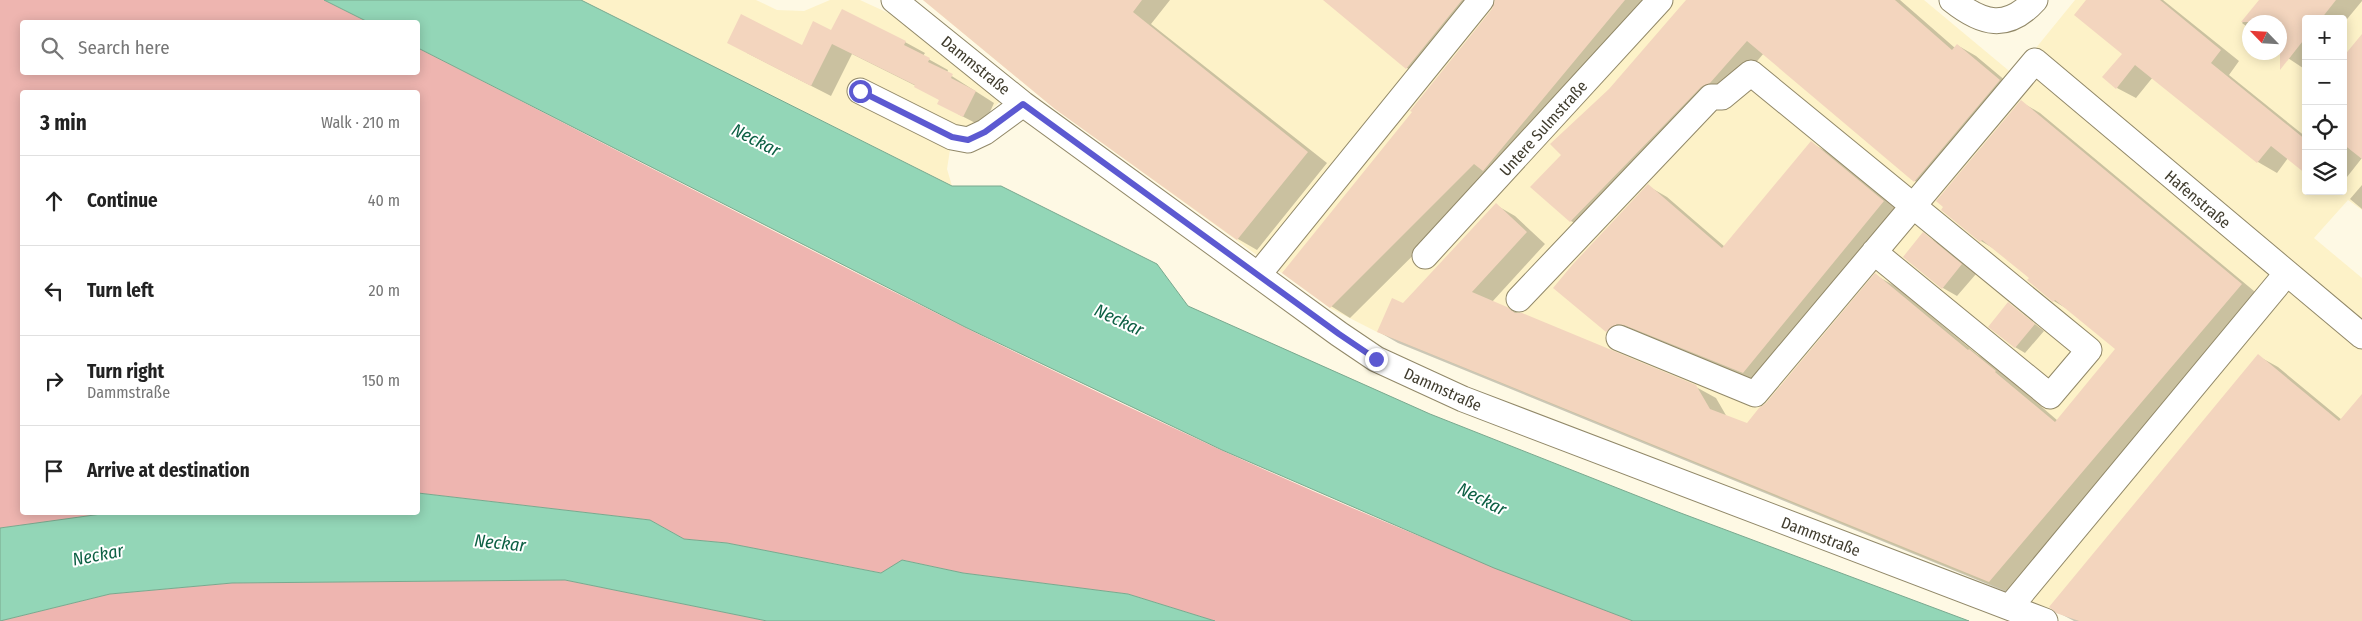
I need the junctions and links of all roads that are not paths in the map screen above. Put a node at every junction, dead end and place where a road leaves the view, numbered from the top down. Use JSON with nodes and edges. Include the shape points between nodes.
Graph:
{"nodes":[{"id":1,"x":894,"y":0,"type":"edge"},
{"id":2,"x":1482,"y":0,"type":"edge"},
{"id":3,"x":1660,"y":0,"type":"edge"},
{"id":4,"x":2035,"y":0,"type":"edge"},
{"id":5,"x":1958,"y":5,"type":"edge"},
{"id":6,"x":860,"y":91,"type":"dead end"},
{"id":7,"x":1023,"y":104,"type":"junction"},
{"id":8,"x":1914,"y":204,"type":"junction"},
{"id":9,"x":1874,"y":252,"type":"junction"},
{"id":10,"x":1426,"y":256,"type":"dead end"},
{"id":11,"x":2287,"y":273,"type":"junction"},
{"id":12,"x":1258,"y":275,"type":"junction"},
{"id":13,"x":1519,"y":299,"type":"dead end"},
{"id":14,"x":2362,"y":336,"type":"edge"},
{"id":15,"x":1619,"y":338,"type":"dead end"},
{"id":16,"x":2010,"y":607,"type":"junction"},
{"id":17,"x":2045,"y":621,"type":"edge"}],
"edges":[{"from":1,"to":7,"type":"street","name":"Dammstraße"},
{"from":2,"to":12,"type":"street"},
{"from":3,"to":10,"type":"street","name":"Untere Sulmstraße"},
{"from":4,"to":5,"type":"street","via":[[2012,18],[1996,22],[1980,19]]},
{"from":6,"to":7,"type":"street","via":[[952,137],[968,140],[985,132]]},
{"from":7,"to":12,"type":"street","name":"Dammstraße"},
{"from":8,"to":9,"type":"street"},
{"from":8,"to":9,"type":"street","via":[[2089,350],[2050,396]]},
{"from":8,"to":11,"type":"street","name":"Hafenstraße","via":[[2035,62]]},
{"from":8,"to":13,"type":"street","via":[[1751,73],[1722,97],[1711,97]]},
{"from":9,"to":15,"type":"street","via":[[1755,394]]},
{"from":11,"to":14,"type":"street","name":"Hafenstraße"},
{"from":11,"to":16,"type":"street"},
{"from":12,"to":16,"type":"street","name":"Dammstraße","via":[[1376,359],[1463,399]]},
{"from":16,"to":17,"type":"street","name":"Dammstraße"}]}
